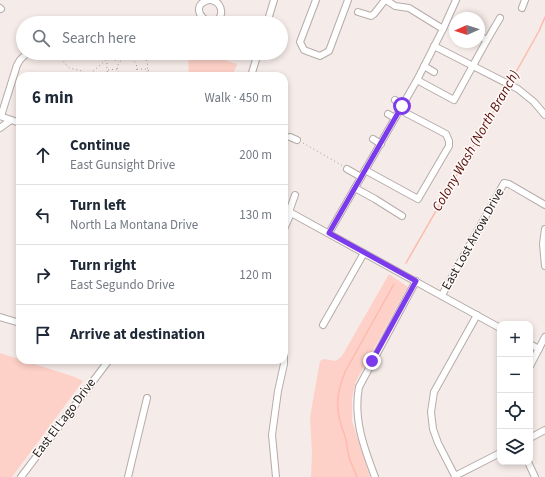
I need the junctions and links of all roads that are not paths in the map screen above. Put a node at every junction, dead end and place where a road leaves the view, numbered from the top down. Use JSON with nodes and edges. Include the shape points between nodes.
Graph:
{"nodes":[{"id":1,"x":274,"y":0,"type":"edge"},
{"id":2,"x":316,"y":0,"type":"edge"},
{"id":3,"x":348,"y":0,"type":"edge"},
{"id":4,"x":385,"y":0,"type":"edge"},
{"id":5,"x":456,"y":0,"type":"edge"},
{"id":6,"x":525,"y":0,"type":"edge"},
{"id":7,"x":522,"y":8,"type":"dead end"},
{"id":8,"x":358,"y":12,"type":"dead end"},
{"id":9,"x":269,"y":16,"type":"edge"},
{"id":10,"x":500,"y":18,"type":"dead end"},
{"id":11,"x":443,"y":29,"type":"junction"},
{"id":12,"x":487,"y":40,"type":"joint"},
{"id":13,"x":434,"y":46,"type":"junction"},
{"id":14,"x":20,"y":60,"type":"edge"},
{"id":15,"x":256,"y":60,"type":"edge"},
{"id":16,"x":473,"y":65,"type":"junction"},
{"id":17,"x":424,"y":66,"type":"junction"},
{"id":18,"x":252,"y":72,"type":"edge"},
{"id":19,"x":434,"y":72,"type":"dead end"},
{"id":20,"x":417,"y":80,"type":"junction"},
{"id":21,"x":395,"y":100,"type":"dead end"},
{"id":22,"x":402,"y":106,"type":"junction"},
{"id":23,"x":388,"y":114,"type":"dead end"},
{"id":24,"x":545,"y":115,"type":"edge"},
{"id":25,"x":1,"y":116,"type":"edge"},
{"id":26,"x":395,"y":118,"type":"junction"},
{"id":27,"x":11,"y":120,"type":"junction"},
{"id":28,"x":16,"y":122,"type":"edge"},
{"id":29,"x":0,"y":128,"type":"edge"},
{"id":30,"x":290,"y":137,"type":"dead end"},
{"id":31,"x":373,"y":139,"type":"dead end"},
{"id":32,"x":297,"y":140,"type":"road end"},
{"id":33,"x":381,"y":144,"type":"junction"},
{"id":34,"x":347,"y":169,"type":"road end"},
{"id":35,"x":365,"y":170,"type":"junction"},
{"id":36,"x":362,"y":177,"type":"junction"},
{"id":37,"x":355,"y":188,"type":"junction"},
{"id":38,"x":295,"y":195,"type":"dead end"},
{"id":39,"x":545,"y":205,"type":"edge"},
{"id":40,"x":288,"y":211,"type":"edge"},
{"id":41,"x":402,"y":216,"type":"dead end"},
{"id":42,"x":545,"y":229,"type":"edge"},
{"id":43,"x":329,"y":233,"type":"junction"},
{"id":44,"x":364,"y":253,"type":"junction"},
{"id":45,"x":545,"y":266,"type":"edge"},
{"id":46,"x":416,"y":281,"type":"junction"},
{"id":47,"x":442,"y":295,"type":"junction"},
{"id":48,"x":477,"y":315,"type":"junction"},
{"id":49,"x":0,"y":317,"type":"edge"},
{"id":50,"x":16,"y":322,"type":"edge"},
{"id":51,"x":323,"y":325,"type":"dead end"},
{"id":52,"x":497,"y":326,"type":"edge"},
{"id":53,"x":545,"y":338,"type":"edge"},
{"id":54,"x":533,"y":346,"type":"edge"},
{"id":55,"x":539,"y":349,"type":"junction"},
{"id":56,"x":533,"y":360,"type":"edge"},
{"id":57,"x":105,"y":364,"type":"edge"},
{"id":58,"x":284,"y":364,"type":"edge"},
{"id":59,"x":147,"y":398,"type":"dead end"},
{"id":60,"x":545,"y":430,"type":"edge"},
{"id":61,"x":533,"y":436,"type":"edge"},
{"id":62,"x":497,"y":454,"type":"edge"},
{"id":63,"x":529,"y":465,"type":"edge"},
{"id":64,"x":21,"y":477,"type":"edge"},
{"id":65,"x":128,"y":477,"type":"edge"},
{"id":66,"x":276,"y":477,"type":"edge"},
{"id":67,"x":375,"y":477,"type":"edge"},
{"id":68,"x":535,"y":477,"type":"edge"}],
"edges":[{"from":1,"to":9,"type":"street"},
{"from":2,"to":3,"type":"street","via":[[300,42],[304,50],[320,56],[329,51]]},
{"from":4,"to":8,"type":"street","via":[[371,16]]},
{"from":4,"to":11,"type":"street","via":[[395,6],[409,8]]},
{"from":5,"to":11,"type":"street"},
{"from":6,"to":7,"type":"street"},
{"from":10,"to":12,"type":"street"},
{"from":11,"to":13,"type":"street"},
{"from":12,"to":16,"type":"street"},
{"from":13,"to":16,"type":"street"},
{"from":13,"to":17,"type":"street"},
{"from":14,"to":25,"type":"street"},
{"from":15,"to":18,"type":"street"},
{"from":16,"to":20,"type":"street","via":[[454,100]]},
{"from":16,"to":24,"type":"street","via":[[518,89]]},
{"from":17,"to":19,"type":"street"},
{"from":17,"to":20,"type":"street"},
{"from":20,"to":22,"type":"street"},
{"from":21,"to":22,"type":"street"},
{"from":22,"to":26,"type":"street"},
{"from":22,"to":35,"type":"street","via":[[406,113],[446,134],[449,141],[418,199]]},
{"from":23,"to":26,"type":"street"},
{"from":25,"to":27,"type":"street"},
{"from":26,"to":33,"type":"street"},
{"from":27,"to":28,"type":"street"},
{"from":27,"to":29,"type":"street"},
{"from":30,"to":32,"type":"street"},
{"from":31,"to":33,"type":"street"},
{"from":33,"to":35,"type":"street"},
{"from":34,"to":36,"type":"street"},
{"from":35,"to":36,"type":"street"},
{"from":36,"to":37,"type":"street"},
{"from":37,"to":41,"type":"street"},
{"from":37,"to":43,"type":"street"},
{"from":38,"to":40,"type":"street"},
{"from":39,"to":47,"type":"street","name":"East Lost Arrow Drive","via":[[504,183]]},
{"from":40,"to":43,"type":"street"},
{"from":42,"to":45,"type":"street"},
{"from":43,"to":44,"type":"street"},
{"from":44,"to":46,"type":"street"},
{"from":44,"to":51,"type":"street"},
{"from":46,"to":47,"type":"street"},
{"from":46,"to":67,"type":"street","via":[[359,388],[356,402],[360,433]]},
{"from":47,"to":48,"type":"street"},
{"from":48,"to":52,"type":"street"},
{"from":48,"to":62,"type":"street","via":[[434,392],[431,412],[433,429],[454,476]]},
{"from":49,"to":50,"type":"street"},
{"from":53,"to":55,"type":"street"},
{"from":54,"to":55,"type":"street"},
{"from":55,"to":56,"type":"street"},
{"from":57,"to":64,"type":"street","name":"East El Lago Drive"},
{"from":58,"to":66,"type":"street","via":[[272,435]]},
{"from":59,"to":65,"type":"street"},
{"from":60,"to":61,"type":"street"},
{"from":63,"to":68,"type":"street"}]}
